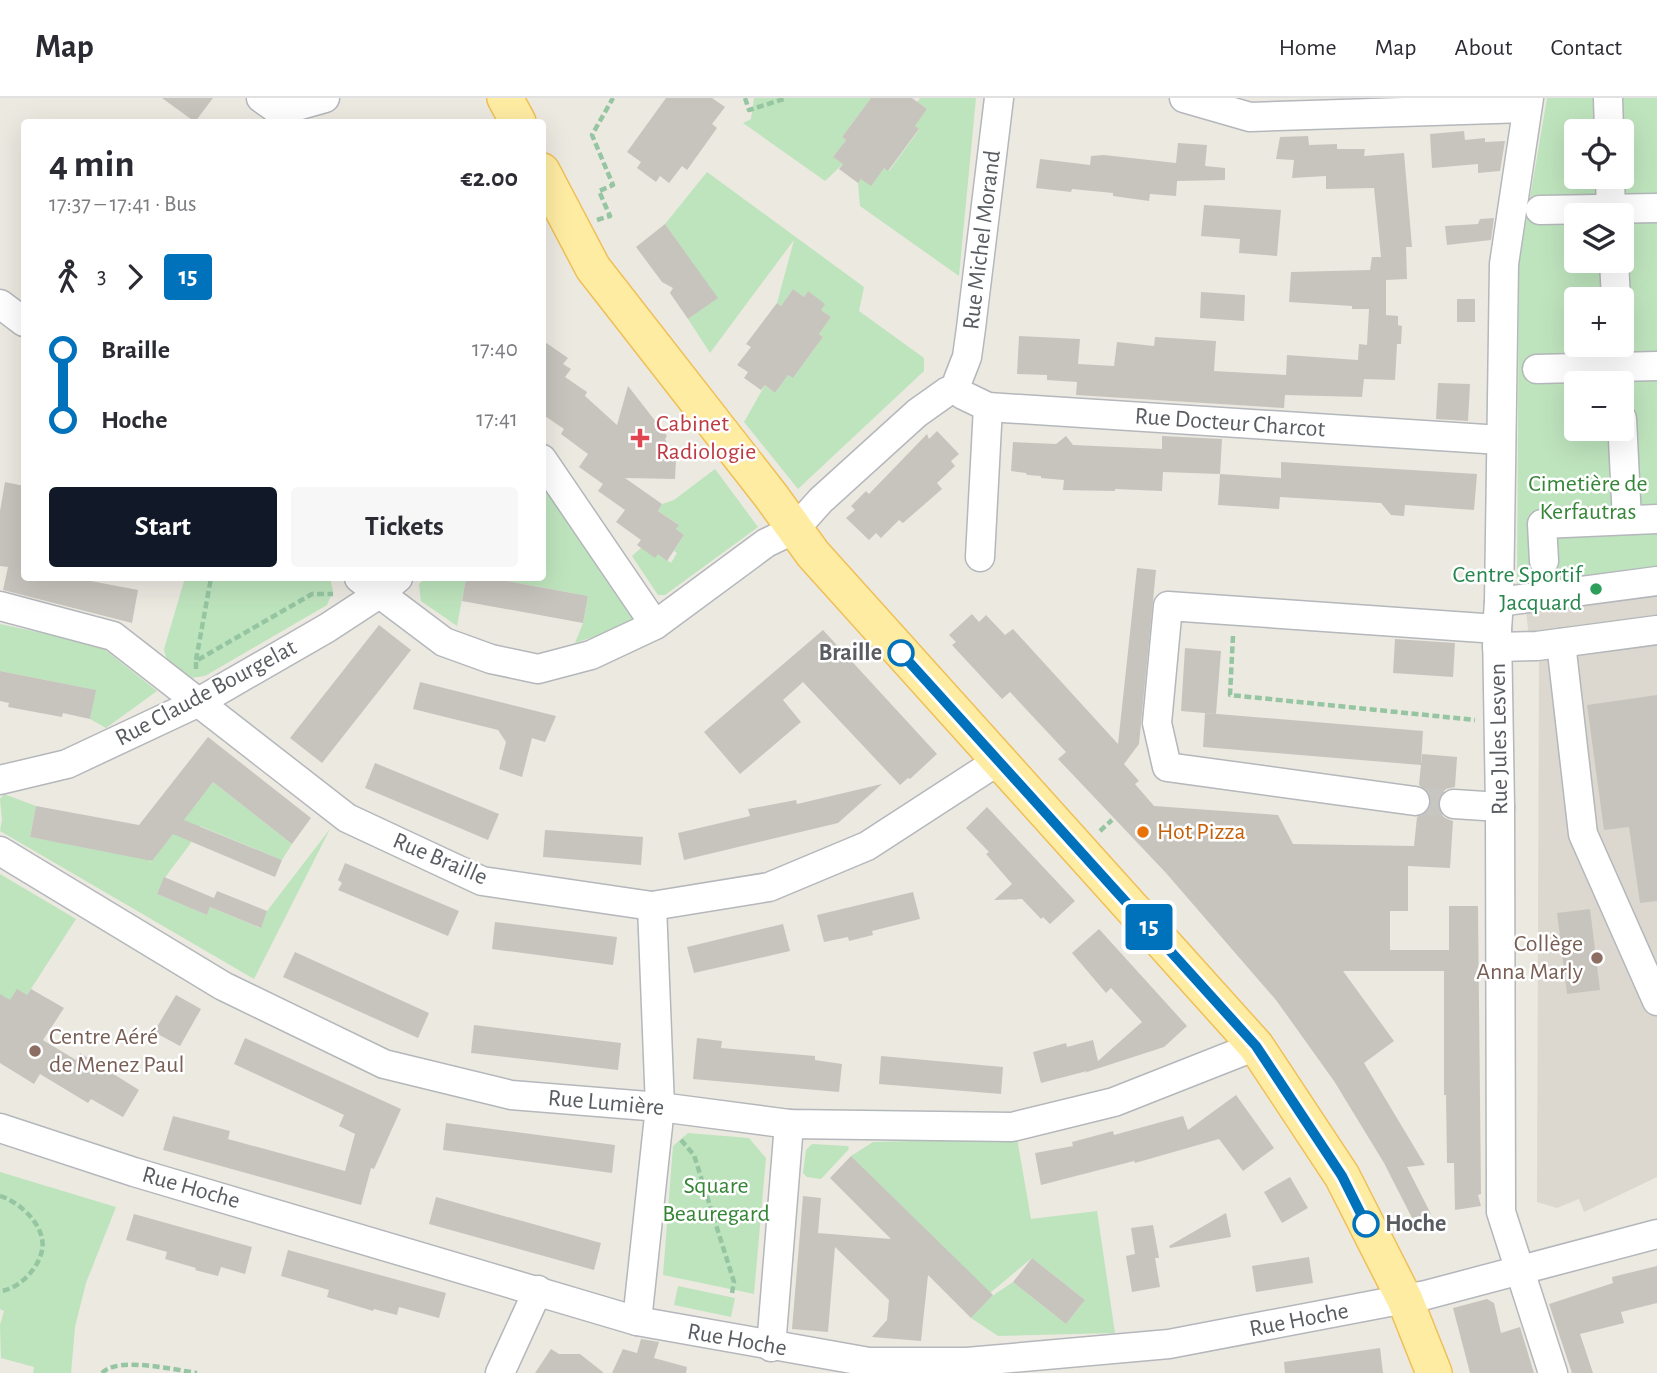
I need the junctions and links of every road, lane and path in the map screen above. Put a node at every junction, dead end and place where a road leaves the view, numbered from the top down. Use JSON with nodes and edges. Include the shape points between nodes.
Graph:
{"nodes":[{"id":1,"x":261,"y":98,"type":"edge"},
{"id":2,"x":325,"y":98,"type":"edge"},
{"id":3,"x":505,"y":98,"type":"edge"},
{"id":4,"x":613,"y":98,"type":"edge"},
{"id":5,"x":746,"y":98,"type":"edge"},
{"id":6,"x":787,"y":98,"type":"edge"},
{"id":7,"x":999,"y":98,"type":"edge"},
{"id":8,"x":1184,"y":98,"type":"edge"},
{"id":9,"x":1608,"y":98,"type":"edge"},
{"id":10,"x":1528,"y":103,"type":"edge"},
{"id":11,"x":1234,"y":105,"type":"edge"},
{"id":12,"x":516,"y":119,"type":"edge"},
{"id":13,"x":1609,"y":119,"type":"edge"},
{"id":14,"x":546,"y":178,"type":"edge"},
{"id":15,"x":1657,"y":208,"type":"edge"},
{"id":16,"x":1540,"y":210,"type":"dead end"},
{"id":17,"x":1634,"y":210,"type":"edge"},
{"id":18,"x":1564,"y":211,"type":"edge"},
{"id":19,"x":571,"y":226,"type":"junction"},
{"id":20,"x":0,"y":304,"type":"edge"},
{"id":21,"x":21,"y":320,"type":"edge"},
{"id":22,"x":1620,"y":365,"type":"edge"},
{"id":23,"x":1657,"y":366,"type":"edge"},
{"id":24,"x":1537,"y":369,"type":"dead end"},
{"id":25,"x":956,"y":388,"type":"junction"},
{"id":26,"x":988,"y":407,"type":"junction"},
{"id":27,"x":1501,"y":440,"type":"junction"},
{"id":28,"x":1623,"y":441,"type":"edge"},
{"id":29,"x":546,"y":465,"type":"edge"},
{"id":30,"x":1657,"y":519,"type":"edge"},
{"id":31,"x":1627,"y":520,"type":"junction"},
{"id":32,"x":795,"y":529,"type":"junction"},
{"id":33,"x":980,"y":557,"type":"dead end"},
{"id":34,"x":1544,"y":561,"type":"dead end"},
{"id":35,"x":210,"y":581,"type":"edge"},
{"id":36,"x":1657,"y":581,"type":"edge"},
{"id":37,"x":379,"y":583,"type":"edge"},
{"id":38,"x":0,"y":606,"type":"edge"},
{"id":39,"x":1235,"y":610,"type":"junction"},
{"id":40,"x":655,"y":625,"type":"junction"},
{"id":41,"x":1498,"y":626,"type":"junction"},
{"id":42,"x":1657,"y":630,"type":"edge"},
{"id":43,"x":1561,"y":643,"type":"junction"},
{"id":44,"x":196,"y":661,"type":"junction"},
{"id":45,"x":197,"y":703,"type":"junction"},
{"id":46,"x":1483,"y":721,"type":"dead end"},
{"id":47,"x":998,"y":761,"type":"junction"},
{"id":48,"x":0,"y":780,"type":"edge"},
{"id":49,"x":1415,"y":801,"type":"tunnel mouth"},
{"id":50,"x":1454,"y":804,"type":"tunnel mouth"},
{"id":51,"x":1500,"y":807,"type":"junction"},
{"id":52,"x":0,"y":851,"type":"edge"},
{"id":53,"x":652,"y":906,"type":"junction"},
{"id":54,"x":1657,"y":1001,"type":"edge"},
{"id":55,"x":1256,"y":1046,"type":"junction"},
{"id":56,"x":660,"y":1107,"type":"junction"},
{"id":57,"x":789,"y":1124,"type":"junction"},
{"id":58,"x":0,"y":1128,"type":"edge"},
{"id":59,"x":674,"y":1132,"type":"dead end"},
{"id":60,"x":0,"y":1196,"type":"edge"},
{"id":61,"x":1657,"y":1234,"type":"edge"},
{"id":62,"x":1519,"y":1271,"type":"junction"},
{"id":63,"x":538,"y":1290,"type":"junction"},
{"id":64,"x":0,"y":1291,"type":"edge"},
{"id":65,"x":732,"y":1293,"type":"dead end"},
{"id":66,"x":1405,"y":1300,"type":"junction"},
{"id":67,"x":637,"y":1321,"type":"junction"},
{"id":68,"x":771,"y":1346,"type":"junction"},
{"id":69,"x":868,"y":1368,"type":"edge"},
{"id":70,"x":102,"y":1373,"type":"edge"},
{"id":71,"x":197,"y":1373,"type":"edge"},
{"id":72,"x":500,"y":1373,"type":"edge"},
{"id":73,"x":1434,"y":1373,"type":"edge"},
{"id":74,"x":1553,"y":1373,"type":"edge"}],
"edges":[{"from":1,"to":2,"type":"street","via":[[279,111]]},
{"from":3,"to":12,"type":"main road"},
{"from":4,"to":19,"type":"path","via":[[592,135],[613,184],[598,191],[610,216]]},
{"from":5,"to":6,"type":"path","via":[[749,110]]},
{"from":7,"to":25,"type":"street","name":"Rue Michel Morand","via":[[970,337]]},
{"from":8,"to":11,"type":"street"},
{"from":9,"to":13,"type":"street"},
{"from":10,"to":11,"type":"street","via":[[1250,117]]},
{"from":10,"to":27,"type":"street","name":"Rue Jules Lesven","via":[[1504,264]]},
{"from":14,"to":19,"type":"main road"},
{"from":15,"to":17,"type":"street"},
{"from":16,"to":18,"type":"street"},
{"from":19,"to":32,"type":"main road","via":[[593,268]]},
{"from":20,"to":21,"type":"street"},
{"from":22,"to":23,"type":"street"},
{"from":22,"to":24,"type":"street"},
{"from":25,"to":26,"type":"street","name":"Rue Docteur Charcot"},
{"from":25,"to":32,"type":"street","via":[[917,413]]},
{"from":26,"to":27,"type":"street","name":"Rue Docteur Charcot"},
{"from":26,"to":33,"type":"street"},
{"from":27,"to":41,"type":"street","name":"Rue Jules Lesven"},
{"from":28,"to":31,"type":"street"},
{"from":29,"to":40,"type":"street"},
{"from":30,"to":31,"type":"street"},
{"from":31,"to":34,"type":"street","via":[[1542,524]]},
{"from":32,"to":40,"type":"street","via":[[765,543]]},
{"from":32,"to":47,"type":"main road"},
{"from":35,"to":44,"type":"path"},
{"from":36,"to":41,"type":"street"},
{"from":37,"to":40,"type":"street","via":[[444,642],[538,669],[592,655]]},
{"from":37,"to":44,"type":"path","via":[[312,594]]},
{"from":37,"to":45,"type":"street","name":"Rue Claude Bourgelat","via":[[327,628]]},
{"from":38,"to":45,"type":"street","name":"Rue Braille","via":[[113,636]]},
{"from":39,"to":41,"type":"street"},
{"from":39,"to":46,"type":"path","via":[[1230,695]]},
{"from":39,"to":49,"type":"street","via":[[1168,606],[1157,723],[1167,767]]},
{"from":41,"to":43,"type":"street","via":[[1537,646]]},
{"from":41,"to":51,"type":"street","name":"Rue Jules Lesven"},
{"from":42,"to":43,"type":"street"},
{"from":43,"to":54,"type":"street","via":[[1583,834]]},
{"from":44,"to":45,"type":"path"},
{"from":45,"to":48,"type":"street","name":"Rue Claude Bourgelat","via":[[67,764]]},
{"from":45,"to":53,"type":"street","name":"Rue Braille","via":[[347,818],[482,881]]},
{"from":47,"to":53,"type":"street","name":"Rue Braille","via":[[866,846],[769,887]]},
{"from":47,"to":55,"type":"main road"},
{"from":50,"to":51,"type":"street"},
{"from":51,"to":62,"type":"street","name":"Rue Jules Lesven","via":[[1501,1212]]},
{"from":52,"to":56,"type":"street","name":"Rue Lumière","via":[[223,986],[384,1064],[511,1094]]},
{"from":53,"to":56,"type":"street"},
{"from":55,"to":57,"type":"street","name":"Rue Lumière","via":[[1114,1102],[1012,1127]]},
{"from":55,"to":66,"type":"main road","via":[[1342,1176]]},
{"from":56,"to":57,"type":"street","name":"Rue Lumière"},
{"from":56,"to":67,"type":"street"},
{"from":57,"to":68,"type":"street"},
{"from":58,"to":63,"type":"street","name":"Rue Hoche"},
{"from":59,"to":65,"type":"path","via":[[694,1155],[734,1282]]},
{"from":60,"to":64,"type":"path","via":[[33,1219],[43,1240],[39,1259],[23,1281]]},
{"from":61,"to":62,"type":"street","name":"Rue Hoche"},
{"from":62,"to":66,"type":"street","name":"Rue Hoche"},
{"from":62,"to":74,"type":"street","name":"Rue Jules Lesven"},
{"from":63,"to":67,"type":"street","name":"Rue Hoche"},
{"from":63,"to":72,"type":"street"},
{"from":66,"to":69,"type":"street","name":"Rue Hoche","via":[[1169,1344]]},
{"from":66,"to":73,"type":"main road"},
{"from":67,"to":68,"type":"street","name":"Rue Hoche"},
{"from":68,"to":69,"type":"street","name":"Rue Hoche"},
{"from":70,"to":71,"type":"path","via":[[106,1368],[130,1364]]}]}
